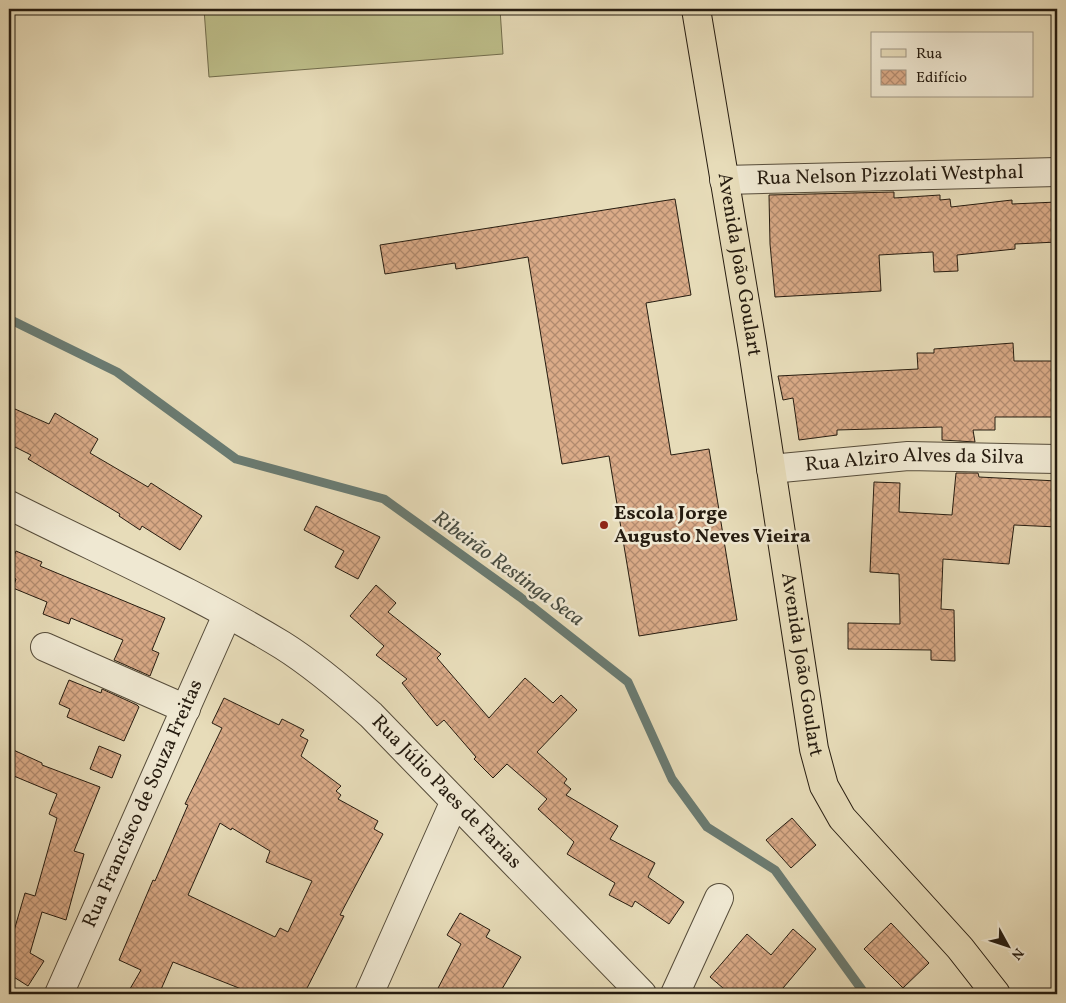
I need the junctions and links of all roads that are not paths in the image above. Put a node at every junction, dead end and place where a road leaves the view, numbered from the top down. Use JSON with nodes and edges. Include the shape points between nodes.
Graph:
{"nodes":[{"id":1,"x":696,"y":9,"type":"edge"},
{"id":2,"x":1057,"y":172,"type":"edge"},
{"id":3,"x":724,"y":180,"type":"junction"},
{"id":4,"x":1057,"y":459,"type":"edge"},
{"id":5,"x":771,"y":468,"type":"junction"},
{"id":6,"x":9,"y":505,"type":"edge"},
{"id":7,"x":227,"y":615,"type":"junction"},
{"id":8,"x":45,"y":648,"type":"dead end"},
{"id":9,"x":186,"y":709,"type":"junction"},
{"id":10,"x":454,"y":803,"type":"junction"},
{"id":11,"x":719,"y":898,"type":"dead end"},
{"id":12,"x":59,"y":994,"type":"edge"},
{"id":13,"x":369,"y":994,"type":"edge"},
{"id":14,"x":642,"y":994,"type":"edge"},
{"id":15,"x":675,"y":994,"type":"edge"},
{"id":16,"x":996,"y":994,"type":"edge"}],
"edges":[{"from":1,"to":3,"type":"main road","name":"Avenida João Goulart"},
{"from":2,"to":3,"type":"street","name":"Rua Nelson Pizzolati Westphal"},
{"from":3,"to":5,"type":"main road","name":"Avenida João Goulart"},
{"from":4,"to":5,"type":"street","name":"Rua Alziro Alves da Silva","via":[[908,456]]},
{"from":5,"to":16,"type":"main road","name":"Avenida João Goulart","via":[[814,749],[824,786],[842,818],[960,948]]},
{"from":6,"to":7,"type":"street","name":"Rua Júlio Paes de Farias"},
{"from":7,"to":9,"type":"street","name":"Rua Francisco de Souza Freitas"},
{"from":7,"to":10,"type":"street","name":"Rua Júlio Paes de Farias","via":[[283,646],[326,675],[371,715]]},
{"from":8,"to":9,"type":"street"},
{"from":9,"to":12,"type":"street","name":"Rua Francisco de Souza Freitas"},
{"from":10,"to":13,"type":"street"},
{"from":10,"to":14,"type":"street","name":"Rua Júlio Paes de Farias"},
{"from":11,"to":15,"type":"street"}]}
